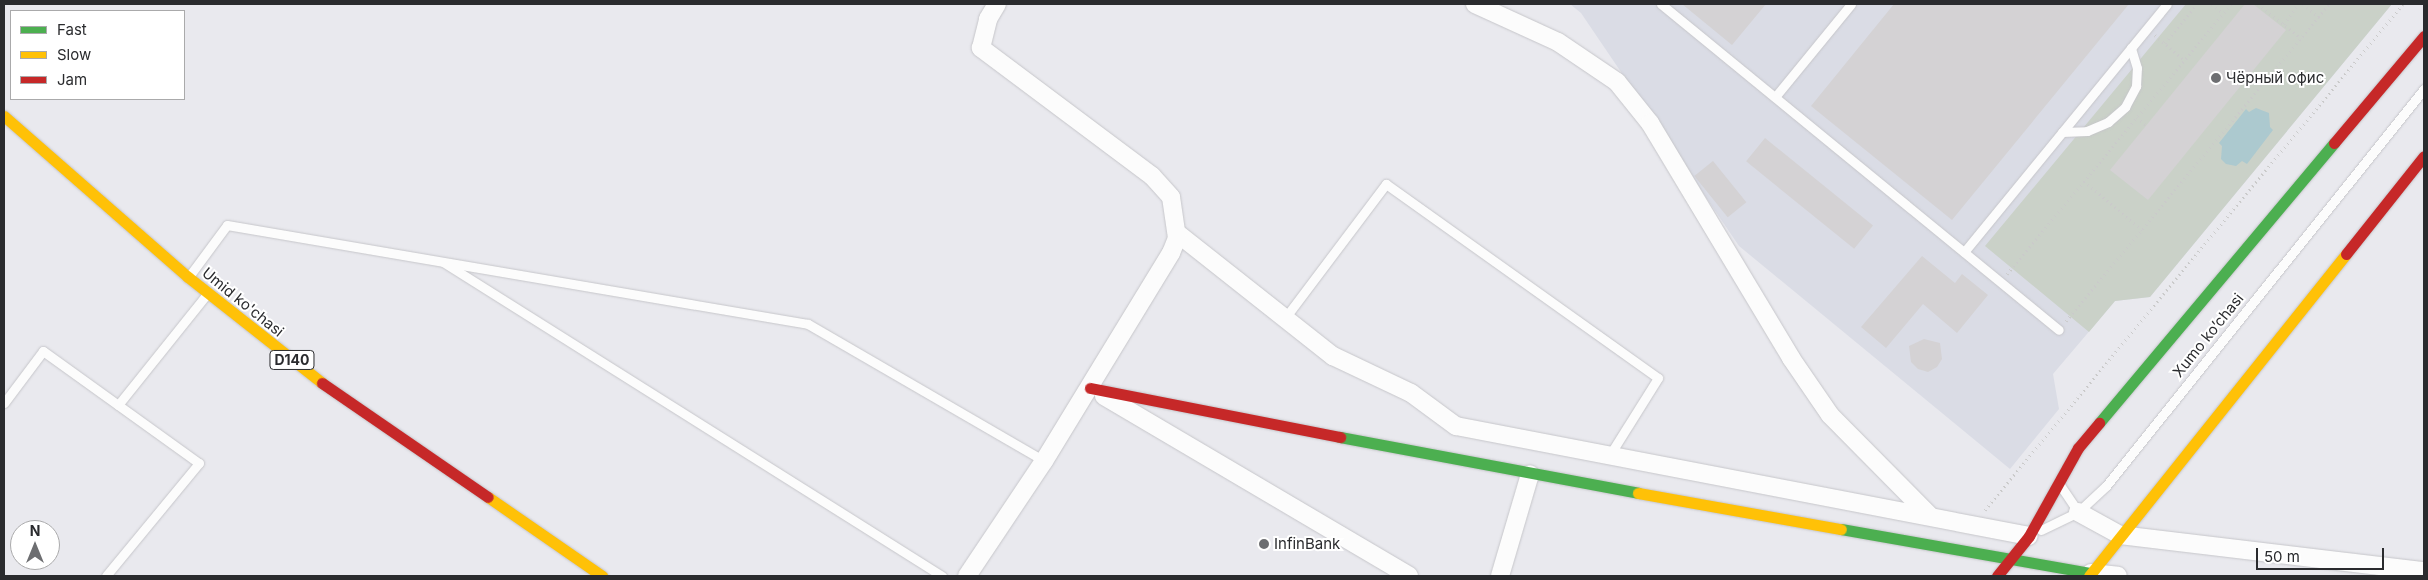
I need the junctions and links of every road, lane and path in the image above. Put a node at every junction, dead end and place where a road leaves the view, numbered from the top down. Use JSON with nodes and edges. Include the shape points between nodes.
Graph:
{"nodes":[{"id":1,"x":997,"y":4,"type":"edge"},
{"id":2,"x":1475,"y":4,"type":"edge"},
{"id":3,"x":1661,"y":4,"type":"edge"},
{"id":4,"x":1851,"y":4,"type":"edge"},
{"id":5,"x":2167,"y":4,"type":"edge"},
{"id":6,"x":2197,"y":4,"type":"edge"},
{"id":7,"x":2212,"y":4,"type":"edge"},
{"id":8,"x":2230,"y":4,"type":"edge"},
{"id":9,"x":2258,"y":4,"type":"edge"},
{"id":10,"x":2268,"y":4,"type":"edge"},
{"id":11,"x":2298,"y":4,"type":"edge"},
{"id":12,"x":2303,"y":4,"type":"edge"},
{"id":13,"x":2330,"y":4,"type":"edge"},
{"id":14,"x":2403,"y":4,"type":"edge"},
{"id":15,"x":2264,"y":8,"type":"junction"},
{"id":16,"x":2223,"y":13,"type":"junction"},
{"id":17,"x":2319,"y":17,"type":"junction"},
{"id":18,"x":2284,"y":24,"type":"junction"},
{"id":19,"x":2147,"y":29,"type":"junction"},
{"id":20,"x":2424,"y":36,"type":"edge"},
{"id":21,"x":2301,"y":38,"type":"junction"},
{"id":22,"x":2165,"y":43,"type":"junction"},
{"id":23,"x":2132,"y":48,"type":"junction"},
{"id":24,"x":2184,"y":60,"type":"junction"},
{"id":25,"x":2424,"y":89,"type":"edge"},
{"id":26,"x":1775,"y":97,"type":"junction"},
{"id":27,"x":4,"y":116,"type":"edge"},
{"id":28,"x":2062,"y":132,"type":"junction"},
{"id":29,"x":2424,"y":156,"type":"edge"},
{"id":30,"x":2084,"y":181,"type":"junction"},
{"id":31,"x":2142,"y":230,"type":"junction"},
{"id":32,"x":1177,"y":233,"type":"junction"},
{"id":33,"x":1964,"y":252,"type":"junction"},
{"id":34,"x":439,"y":259,"type":"junction"},
{"id":35,"x":188,"y":277,"type":"junction"},
{"id":36,"x":2000,"y":282,"type":"junction"},
{"id":37,"x":208,"y":293,"type":"junction"},
{"id":38,"x":1285,"y":318,"type":"junction"},
{"id":39,"x":2059,"y":330,"type":"joint"},
{"id":40,"x":1090,"y":388,"type":"junction"},
{"id":41,"x":4,"y":403,"type":"edge"},
{"id":42,"x":118,"y":405,"type":"junction"},
{"id":43,"x":1609,"y":456,"type":"junction"},
{"id":44,"x":1044,"y":462,"type":"junction"},
{"id":45,"x":1530,"y":474,"type":"junction"},
{"id":46,"x":2059,"y":482,"type":"junction"},
{"id":47,"x":2078,"y":512,"type":"junction"},
{"id":48,"x":1930,"y":516,"type":"junction"},
{"id":49,"x":1972,"y":525,"type":"junction"},
{"id":50,"x":2120,"y":535,"type":"junction"},
{"id":51,"x":2029,"y":536,"type":"junction"},
{"id":52,"x":2010,"y":558,"type":"junction"},
{"id":53,"x":2046,"y":565,"type":"junction"},
{"id":54,"x":2424,"y":571,"type":"edge"},
{"id":55,"x":2090,"y":575,"type":"edge"},
{"id":56,"x":106,"y":576,"type":"edge"},
{"id":57,"x":602,"y":576,"type":"edge"},
{"id":58,"x":942,"y":576,"type":"edge"},
{"id":59,"x":967,"y":576,"type":"edge"},
{"id":60,"x":1409,"y":576,"type":"edge"},
{"id":61,"x":1500,"y":576,"type":"edge"},
{"id":62,"x":1996,"y":576,"type":"edge"},
{"id":63,"x":2037,"y":576,"type":"edge"},
{"id":64,"x":2118,"y":576,"type":"edge"}],
"edges":[{"from":1,"to":32,"type":"street","via":[[988,19],[982,48],[1152,176],[1171,197]]},
{"from":2,"to":48,"type":"street","via":[[1558,42],[1617,82],[1650,124],[1791,358],[1830,415]]},
{"from":3,"to":26,"type":"lane"},
{"from":4,"to":26,"type":"lane"},
{"from":5,"to":19,"type":"lane"},
{"from":6,"to":22,"type":"path"},
{"from":7,"to":16,"type":"path"},
{"from":8,"to":16,"type":"path"},
{"from":9,"to":15,"type":"path"},
{"from":10,"to":15,"type":"path"},
{"from":11,"to":18,"type":"path"},
{"from":12,"to":17,"type":"path"},
{"from":13,"to":17,"type":"path"},
{"from":14,"to":49,"type":"path"},
{"from":15,"to":18,"type":"path"},
{"from":16,"to":24,"type":"path"},
{"from":17,"to":21,"type":"path"},
{"from":18,"to":21,"type":"path"},
{"from":19,"to":22,"type":"path"},
{"from":19,"to":23,"type":"lane"},
{"from":20,"to":46,"type":"main road","via":[[2078,448]]},
{"from":21,"to":31,"type":"path"},
{"from":22,"to":24,"type":"path"},
{"from":23,"to":28,"type":"lane"},
{"from":23,"to":28,"type":"lane","via":[[2137,68],[2136,86],[2124,107],[2108,122],[2088,131]]},
{"from":24,"to":30,"type":"path"},
{"from":25,"to":47,"type":"lane","name":"Xumo ko’chasi","via":[[2106,486]]},
{"from":26,"to":33,"type":"lane"},
{"from":27,"to":35,"type":"main road","name":"Umid ko'chasi","number":"D140"},
{"from":28,"to":33,"type":"lane"},
{"from":29,"to":50,"type":"main road"},
{"from":30,"to":31,"type":"path"},
{"from":30,"to":36,"type":"path"},
{"from":31,"to":39,"type":"path"},
{"from":32,"to":38,"type":"street"},
{"from":32,"to":40,"type":"street","via":[[1172,253]]},
{"from":33,"to":36,"type":"lane"},
{"from":34,"to":35,"type":"lane","via":[[227,225]]},
{"from":34,"to":44,"type":"lane","via":[[808,324]]},
{"from":34,"to":58,"type":"lane"},
{"from":35,"to":37,"type":"main road","name":"Umid ko'chasi","number":"D140"},
{"from":36,"to":39,"type":"lane"},
{"from":37,"to":42,"type":"lane"},
{"from":37,"to":57,"type":"main road","name":"Umid ko'chasi","number":"D140","via":[[301,368]]},
{"from":38,"to":43,"type":"street","via":[[1334,356],[1412,393],[1456,426]]},
{"from":38,"to":43,"type":"lane","via":[[1386,184],[1658,378]]},
{"from":40,"to":44,"type":"street"},
{"from":40,"to":45,"type":"main road"},
{"from":40,"to":60,"type":"street"},
{"from":41,"to":42,"type":"lane","via":[[43,351]]},
{"from":42,"to":56,"type":"lane","via":[[199,463]]},
{"from":43,"to":48,"type":"street"},
{"from":44,"to":59,"type":"street"},
{"from":45,"to":52,"type":"main road"},
{"from":45,"to":61,"type":"street"},
{"from":46,"to":47,"type":"lane"},
{"from":46,"to":51,"type":"main road"},
{"from":47,"to":50,"type":"street"},
{"from":47,"to":51,"type":"lane","name":"Xumo ko’chasi"},
{"from":48,"to":49,"type":"street"},
{"from":49,"to":51,"type":"street"},
{"from":50,"to":54,"type":"street"},
{"from":50,"to":55,"type":"main road"},
{"from":51,"to":52,"type":"main road","name":"Xumo ko’chasi"},
{"from":52,"to":53,"type":"main road"},
{"from":52,"to":62,"type":"main road","name":"Xumo ko’chasi"},
{"from":53,"to":55,"type":"main road"},
{"from":53,"to":63,"type":"lane"},
{"from":55,"to":64,"type":"street"}]}
